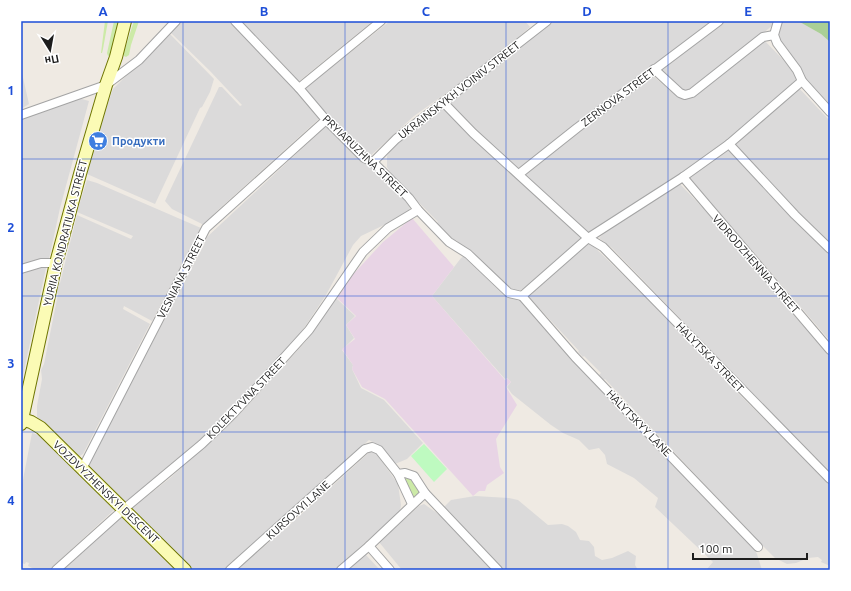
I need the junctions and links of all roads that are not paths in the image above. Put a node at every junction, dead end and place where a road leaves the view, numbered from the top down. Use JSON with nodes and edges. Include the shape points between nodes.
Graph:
{"nodes":[{"id":1,"x":125,"y":21,"type":"edge"},
{"id":2,"x":176,"y":21,"type":"edge"},
{"id":3,"x":235,"y":21,"type":"edge"},
{"id":4,"x":381,"y":21,"type":"edge"},
{"id":5,"x":547,"y":21,"type":"edge"},
{"id":6,"x":719,"y":21,"type":"edge"},
{"id":7,"x":778,"y":21,"type":"edge"},
{"id":8,"x":774,"y":35,"type":"junction"},
{"id":9,"x":654,"y":70,"type":"junction"},
{"id":10,"x":802,"y":81,"type":"junction"},
{"id":11,"x":106,"y":85,"type":"junction"},
{"id":12,"x":299,"y":88,"type":"junction"},
{"id":13,"x":443,"y":102,"type":"junction"},
{"id":14,"x":830,"y":112,"type":"edge"},
{"id":15,"x":21,"y":115,"type":"edge"},
{"id":16,"x":326,"y":120,"type":"junction"},
{"id":17,"x":729,"y":144,"type":"junction"},
{"id":18,"x":373,"y":162,"type":"junction"},
{"id":19,"x":519,"y":174,"type":"junction"},
{"id":20,"x":682,"y":177,"type":"junction"},
{"id":21,"x":418,"y":210,"type":"junction"},
{"id":22,"x":588,"y":238,"type":"junction"},
{"id":23,"x":830,"y":249,"type":"edge"},
{"id":24,"x":56,"y":263,"type":"junction"},
{"id":25,"x":21,"y":269,"type":"edge"},
{"id":26,"x":522,"y":296,"type":"junction"},
{"id":27,"x":830,"y":350,"type":"edge"},
{"id":28,"x":22,"y":421,"type":"edge"},
{"id":29,"x":82,"y":469,"type":"junction"},
{"id":30,"x":398,"y":474,"type":"junction"},
{"id":31,"x":830,"y":479,"type":"edge"},
{"id":32,"x":425,"y":492,"type":"junction"},
{"id":33,"x":412,"y":504,"type":"junction"},
{"id":34,"x":124,"y":509,"type":"junction"},
{"id":35,"x":369,"y":546,"type":"junction"},
{"id":36,"x":758,"y":547,"type":"dead end"},
{"id":37,"x":56,"y":570,"type":"edge"},
{"id":38,"x":186,"y":570,"type":"edge"},
{"id":39,"x":230,"y":570,"type":"edge"},
{"id":40,"x":341,"y":570,"type":"edge"},
{"id":41,"x":390,"y":570,"type":"edge"},
{"id":42,"x":498,"y":570,"type":"edge"}],
"edges":[{"from":1,"to":11,"type":"street","name":"YURIIA KONDRATIUKA STREET"},
{"from":2,"to":11,"type":"street","via":[[140,60]]},
{"from":3,"to":12,"type":"street","name":"PRYIARUZHNA STREET"},
{"from":4,"to":12,"type":"street"},
{"from":5,"to":13,"type":"street","name":"UKRAINSKYKH VOINIV STREET"},
{"from":6,"to":9,"type":"street","name":"ZERNOVA STREET"},
{"from":7,"to":8,"type":"street"},
{"from":8,"to":9,"type":"street","via":[[763,37],[692,93],[680,93]]},
{"from":8,"to":10,"type":"street"},
{"from":9,"to":19,"type":"street","name":"ZERNOVA STREET"},
{"from":10,"to":14,"type":"street"},
{"from":10,"to":17,"type":"street"},
{"from":11,"to":15,"type":"street"},
{"from":11,"to":24,"type":"street","name":"YURIIA KONDRATIUKA STREET"},
{"from":12,"to":16,"type":"street","name":"PRYIARUZHNA STREET"},
{"from":13,"to":18,"type":"street","name":"UKRAINSKYKH VOINIV STREET","via":[[396,139]]},
{"from":13,"to":19,"type":"street","name":"HALYTSKA STREET"},
{"from":16,"to":18,"type":"street","name":"PRYIARUZHNA STREET","via":[[364,158]]},
{"from":16,"to":29,"type":"street","name":"VESNIANA STREET","via":[[206,228]]},
{"from":17,"to":20,"type":"street"},
{"from":17,"to":23,"type":"street"},
{"from":18,"to":21,"type":"street","name":"PRYIARUZHNA STREET"},
{"from":19,"to":22,"type":"street","name":"HALYTSKA STREET"},
{"from":20,"to":22,"type":"street"},
{"from":20,"to":27,"type":"street","name":"VIDRODZHENNIA STREET"},
{"from":21,"to":26,"type":"street","name":"PRYIARUZHNA STREET","via":[[449,242],[468,254],[509,293]]},
{"from":21,"to":34,"type":"street","name":"KOLEKTYVNA STREET","via":[[388,228],[362,252],[309,330],[233,414],[202,444]]},
{"from":22,"to":26,"type":"street"},
{"from":22,"to":31,"type":"street","name":"HALYTSKA STREET","via":[[603,247]]},
{"from":24,"to":25,"type":"street","via":[[41,263]]},
{"from":24,"to":28,"type":"street","name":"YURIIA KONDRATIUKA STREET"},
{"from":26,"to":36,"type":"street","name":"HALYTSKYY LANE","via":[[575,357]]},
{"from":28,"to":29,"type":"street","name":"VOZDVYZHENSKYI DESCENT","via":[[31,422],[41,428]]},
{"from":29,"to":34,"type":"street","name":"VOZDVYZHENSKYI DESCENT"},
{"from":30,"to":32,"type":"street","via":[[414,476]]},
{"from":30,"to":33,"type":"street"},
{"from":30,"to":39,"type":"street","name":"KURSOVYI LANE","via":[[380,450],[372,447],[365,449]]},
{"from":32,"to":33,"type":"street"},
{"from":32,"to":42,"type":"street"},
{"from":33,"to":35,"type":"street"},
{"from":34,"to":37,"type":"street","name":"KOLEKTYVNA STREET"},
{"from":34,"to":38,"type":"street","name":"VOZDVYZHENSKYI DESCENT"},
{"from":35,"to":40,"type":"street"},
{"from":35,"to":41,"type":"street"}]}
